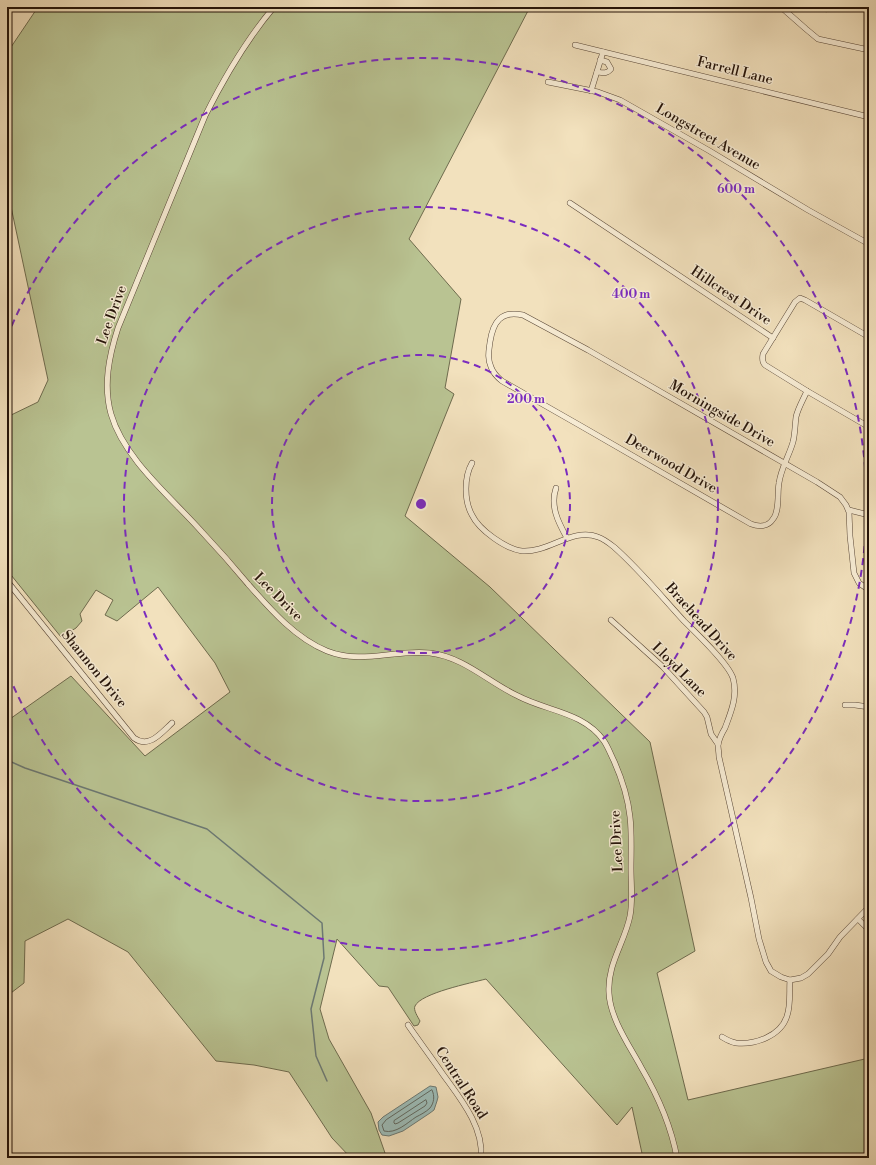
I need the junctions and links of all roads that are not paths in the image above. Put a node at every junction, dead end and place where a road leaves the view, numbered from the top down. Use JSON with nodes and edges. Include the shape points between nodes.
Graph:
{"nodes":[{"id":1,"x":274,"y":7,"type":"edge"},
{"id":2,"x":698,"y":7,"type":"edge"},
{"id":3,"x":703,"y":7,"type":"edge"},
{"id":4,"x":781,"y":7,"type":"edge"},
{"id":5,"x":575,"y":44,"type":"dead end"},
{"id":6,"x":869,"y":50,"type":"edge"},
{"id":7,"x":603,"y":52,"type":"junction"},
{"id":8,"x":600,"y":60,"type":"junction"},
{"id":9,"x":597,"y":72,"type":"junction"},
{"id":10,"x":548,"y":82,"type":"dead end"},
{"id":11,"x":591,"y":91,"type":"junction"},
{"id":12,"x":869,"y":116,"type":"edge"},
{"id":13,"x":570,"y":203,"type":"dead end"},
{"id":14,"x":869,"y":244,"type":"edge"},
{"id":15,"x":500,"y":318,"type":"joint"},
{"id":16,"x":869,"y":337,"type":"edge"},
{"id":17,"x":773,"y":338,"type":"junction"},
{"id":18,"x":807,"y":391,"type":"junction"},
{"id":19,"x":869,"y":427,"type":"edge"},
{"id":20,"x":472,"y":462,"type":"dead end"},
{"id":21,"x":785,"y":464,"type":"junction"},
{"id":22,"x":556,"y":488,"type":"dead end"},
{"id":23,"x":849,"y":510,"type":"junction"},
{"id":24,"x":869,"y":515,"type":"edge"},
{"id":25,"x":567,"y":538,"type":"junction"},
{"id":26,"x":7,"y":581,"type":"edge"},
{"id":27,"x":869,"y":590,"type":"edge"},
{"id":28,"x":611,"y":620,"type":"dead end"},
{"id":29,"x":845,"y":705,"type":"dead end"},
{"id":30,"x":869,"y":707,"type":"edge"},
{"id":31,"x":172,"y":723,"type":"dead end"},
{"id":32,"x":718,"y":744,"type":"junction"},
{"id":33,"x":869,"y":907,"type":"edge"},
{"id":34,"x":858,"y":919,"type":"junction"},
{"id":35,"x":869,"y":930,"type":"edge"},
{"id":36,"x":790,"y":980,"type":"junction"},
{"id":37,"x":408,"y":1025,"type":"dead end"},
{"id":38,"x":722,"y":1037,"type":"dead end"},
{"id":39,"x":481,"y":1158,"type":"edge"},
{"id":40,"x":677,"y":1158,"type":"edge"}],
"edges":[{"from":1,"to":40,"type":"street","name":"Lee Drive","via":[[254,31],[219,87],[118,328],[107,381],[108,403],[114,424],[145,472],[270,609],[311,643],[334,654],[348,657],[364,658],[419,652],[452,658],[516,696],[581,721],[604,740],[622,780],[626,797],[630,821],[632,905],[627,927],[611,968],[609,999],[619,1027],[663,1108]]},
{"from":2,"to":3,"type":"street"},
{"from":4,"to":6,"type":"street","via":[[818,39]]},
{"from":5,"to":7,"type":"street","name":"Farrell Lane"},
{"from":7,"to":8,"type":"street"},
{"from":7,"to":12,"type":"street","name":"Farrell Lane"},
{"from":8,"to":9,"type":"street"},
{"from":8,"to":9,"type":"street","via":[[607,62],[611,69],[605,73]]},
{"from":9,"to":11,"type":"street"},
{"from":10,"to":11,"type":"street","name":"Longstreet Avenue"},
{"from":11,"to":14,"type":"street","name":"Longstreet Avenue","via":[[620,100]]},
{"from":13,"to":17,"type":"street","name":"Hillcrest Drive"},
{"from":15,"to":21,"type":"street","name":"Morningside Drive","via":[[518,313],[533,319]]},
{"from":15,"to":21,"type":"street","name":"Deerwood Drive","via":[[491,332],[488,356],[491,368],[502,381],[751,524],[762,526],[773,520],[777,509],[778,484]]},
{"from":16,"to":17,"type":"street","name":"Hillcrest Drive","via":[[800,298]]},
{"from":17,"to":18,"type":"street","via":[[763,354],[764,364]]},
{"from":18,"to":19,"type":"street"},
{"from":18,"to":21,"type":"street","name":"Deerwood Drive","via":[[797,415],[793,440]]},
{"from":20,"to":25,"type":"street","name":"Braehead Drive","via":[[467,479],[469,508],[476,522],[495,539],[511,548],[525,551]]},
{"from":21,"to":23,"type":"street","name":"Morningside Drive","via":[[840,497]]},
{"from":22,"to":25,"type":"street","via":[[554,509]]},
{"from":23,"to":24,"type":"street"},
{"from":23,"to":27,"type":"street","via":[[854,573],[859,583]]},
{"from":25,"to":32,"type":"street","name":"Braehead Drive","via":[[577,535],[595,536],[613,546],[724,664],[733,677],[735,698]]},
{"from":26,"to":31,"type":"street","name":"Shannon Drive","via":[[134,738],[144,742],[152,740]]},
{"from":28,"to":32,"type":"street","name":"Lloyd Lane","via":[[663,667],[704,712]]},
{"from":29,"to":30,"type":"street"},
{"from":32,"to":36,"type":"street","name":"Braehead Drive","via":[[762,949],[771,971]]},
{"from":33,"to":34,"type":"street"},
{"from":34,"to":35,"type":"street"},
{"from":34,"to":36,"type":"street","via":[[812,970],[801,978]]},
{"from":36,"to":38,"type":"street","via":[[788,1016],[779,1030],[752,1042],[735,1043]]},
{"from":37,"to":39,"type":"street","name":"Central Road","via":[[473,1119],[480,1140]]}]}
